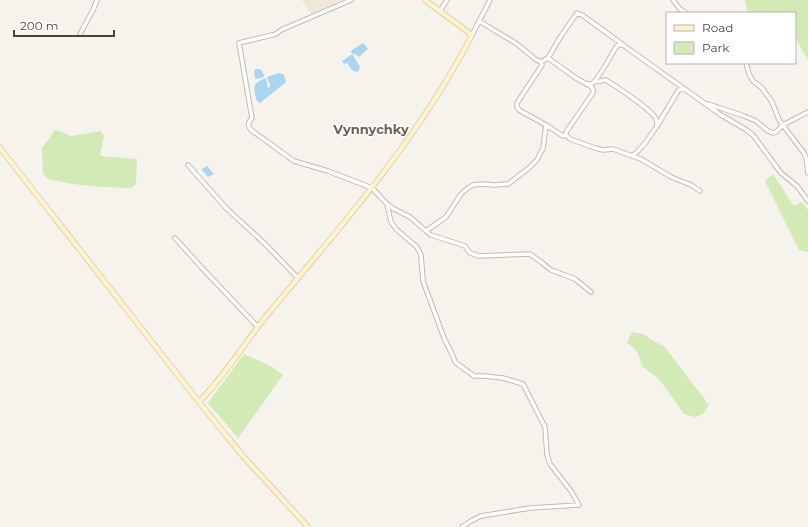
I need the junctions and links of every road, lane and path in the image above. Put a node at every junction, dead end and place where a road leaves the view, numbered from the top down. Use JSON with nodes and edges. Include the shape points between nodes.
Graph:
{"nodes":[{"id":1,"x":97,"y":0,"type":"edge"},
{"id":2,"x":351,"y":0,"type":"edge"},
{"id":3,"x":425,"y":0,"type":"edge"},
{"id":4,"x":447,"y":0,"type":"edge"},
{"id":5,"x":490,"y":0,"type":"edge"},
{"id":6,"x":673,"y":0,"type":"edge"},
{"id":7,"x":440,"y":11,"type":"junction"},
{"id":8,"x":684,"y":12,"type":"edge"},
{"id":9,"x":479,"y":21,"type":"junction"},
{"id":10,"x":80,"y":34,"type":"dead end"},
{"id":11,"x":472,"y":35,"type":"junction"},
{"id":12,"x":623,"y":45,"type":"junction"},
{"id":13,"x":548,"y":58,"type":"junction"},
{"id":14,"x":541,"y":62,"type":"junction"},
{"id":15,"x":746,"y":64,"type":"edge"},
{"id":16,"x":594,"y":82,"type":"junction"},
{"id":17,"x":585,"y":83,"type":"junction"},
{"id":18,"x":684,"y":88,"type":"junction"},
{"id":19,"x":705,"y":104,"type":"junction"},
{"id":20,"x":808,"y":112,"type":"edge"},
{"id":21,"x":546,"y":125,"type":"junction"},
{"id":22,"x":783,"y":125,"type":"junction"},
{"id":23,"x":657,"y":126,"type":"junction"},
{"id":24,"x":566,"y":135,"type":"junction"},
{"id":25,"x":0,"y":148,"type":"edge"},
{"id":26,"x":632,"y":156,"type":"junction"},
{"id":27,"x":188,"y":164,"type":"dead end"},
{"id":28,"x":808,"y":173,"type":"edge"},
{"id":29,"x":372,"y":188,"type":"junction"},
{"id":30,"x":700,"y":191,"type":"dead end"},
{"id":31,"x":808,"y":201,"type":"edge"},
{"id":32,"x":387,"y":204,"type":"junction"},
{"id":33,"x":426,"y":231,"type":"junction"},
{"id":34,"x":175,"y":238,"type":"dead end"},
{"id":35,"x":298,"y":278,"type":"junction"},
{"id":36,"x":591,"y":292,"type":"dead end"},
{"id":37,"x":258,"y":327,"type":"junction"},
{"id":38,"x":199,"y":402,"type":"junction"},
{"id":39,"x":308,"y":527,"type":"edge"},
{"id":40,"x":462,"y":527,"type":"edge"}],
"edges":[{"from":1,"to":10,"type":"street"},
{"from":2,"to":29,"type":"street","via":[[276,34],[239,43],[252,118],[248,126],[294,161]]},
{"from":3,"to":7,"type":"street"},
{"from":4,"to":7,"type":"street"},
{"from":5,"to":9,"type":"street"},
{"from":6,"to":8,"type":"street"},
{"from":7,"to":11,"type":"street"},
{"from":9,"to":11,"type":"street"},
{"from":9,"to":14,"type":"street"},
{"from":11,"to":29,"type":"street","via":[[423,117]]},
{"from":12,"to":13,"type":"street","via":[[577,13]]},
{"from":12,"to":16,"type":"street","via":[[616,47]]},
{"from":12,"to":18,"type":"street"},
{"from":13,"to":14,"type":"street"},
{"from":13,"to":17,"type":"street"},
{"from":14,"to":21,"type":"street","via":[[542,65],[517,103],[517,107]]},
{"from":15,"to":22,"type":"street","via":[[753,81],[772,102]]},
{"from":16,"to":17,"type":"street"},
{"from":16,"to":23,"type":"street","via":[[606,80],[634,99],[653,114]]},
{"from":17,"to":24,"type":"street","via":[[592,87],[593,93]]},
{"from":18,"to":19,"type":"street"},
{"from":18,"to":23,"type":"street","via":[[678,91]]},
{"from":19,"to":22,"type":"street","via":[[750,118],[768,132],[776,132]]},
{"from":19,"to":31,"type":"street","via":[[753,135],[781,173],[797,186]]},
{"from":20,"to":22,"type":"street"},
{"from":21,"to":24,"type":"street","via":[[563,136]]},
{"from":21,"to":33,"type":"street","via":[[543,148],[529,168],[508,184],[482,184],[468,188],[446,217]]},
{"from":22,"to":28,"type":"street","via":[[804,153]]},
{"from":23,"to":26,"type":"street"},
{"from":24,"to":26,"type":"street","via":[[570,139],[595,148],[613,149]]},
{"from":25,"to":38,"type":"street"},
{"from":26,"to":30,"type":"street"},
{"from":27,"to":35,"type":"street","via":[[226,208]]},
{"from":29,"to":32,"type":"street"},
{"from":29,"to":35,"type":"street"},
{"from":32,"to":33,"type":"street","via":[[410,217]]},
{"from":32,"to":40,"type":"street","via":[[391,222],[421,255],[423,281],[455,362],[474,376],[503,378],[523,384],[545,427],[550,464],[579,505],[530,508],[481,516]]},
{"from":33,"to":36,"type":"street","via":[[465,246],[470,253],[479,256],[530,254],[551,270],[575,279]]},
{"from":34,"to":37,"type":"street"},
{"from":35,"to":37,"type":"street"},
{"from":37,"to":38,"type":"street","via":[[226,371]]},
{"from":38,"to":39,"type":"street","via":[[243,456]]}]}
